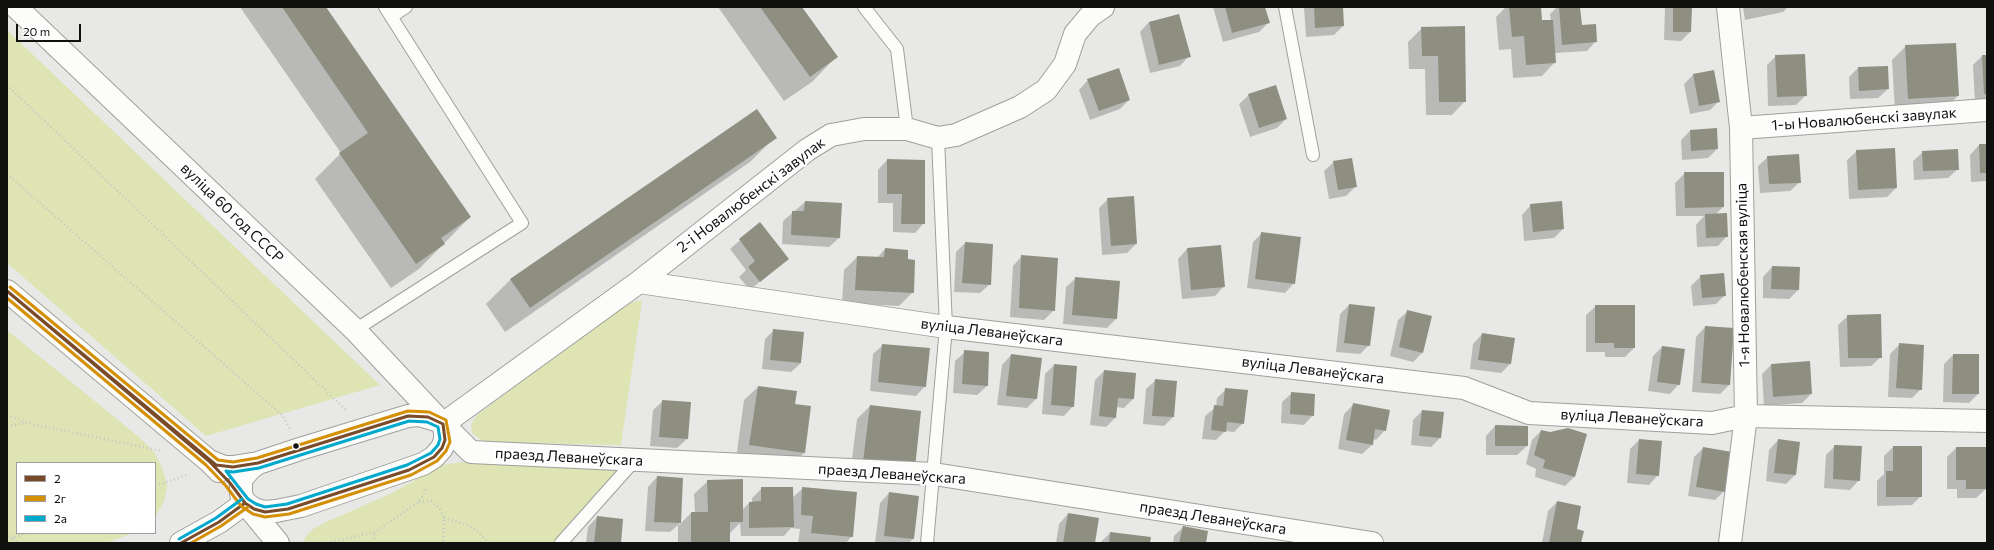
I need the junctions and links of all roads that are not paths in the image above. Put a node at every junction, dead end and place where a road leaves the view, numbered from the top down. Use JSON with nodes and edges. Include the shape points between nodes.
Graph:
{"nodes":[{"id":1,"x":16,"y":7,"type":"edge"},
{"id":2,"x":385,"y":7,"type":"edge"},
{"id":3,"x":406,"y":7,"type":"edge"},
{"id":4,"x":864,"y":7,"type":"edge"},
{"id":5,"x":1103,"y":7,"type":"edge"},
{"id":6,"x":1285,"y":7,"type":"edge"},
{"id":7,"x":1728,"y":7,"type":"edge"},
{"id":8,"x":391,"y":18,"type":"junction"},
{"id":9,"x":1987,"y":110,"type":"edge"},
{"id":10,"x":1741,"y":128,"type":"junction"},
{"id":11,"x":907,"y":129,"type":"junction"},
{"id":12,"x":938,"y":138,"type":"junction"},
{"id":13,"x":1313,"y":155,"type":"dead end"},
{"id":14,"x":639,"y":282,"type":"junction"},
{"id":15,"x":7,"y":291,"type":"edge"},
{"id":16,"x":946,"y":327,"type":"junction"},
{"id":17,"x":355,"y":330,"type":"junction"},
{"id":18,"x":1746,"y":416,"type":"junction"},
{"id":19,"x":1987,"y":421,"type":"edge"},
{"id":20,"x":444,"y":424,"type":"junction"},
{"id":21,"x":635,"y":460,"type":"junction"},
{"id":22,"x":209,"y":461,"type":"junction"},
{"id":23,"x":258,"y":463,"type":"junction"},
{"id":24,"x":934,"y":474,"type":"junction"},
{"id":25,"x":245,"y":503,"type":"junction"},
{"id":26,"x":181,"y":543,"type":"edge"},
{"id":27,"x":278,"y":543,"type":"edge"},
{"id":28,"x":561,"y":543,"type":"edge"},
{"id":29,"x":927,"y":543,"type":"edge"},
{"id":30,"x":1372,"y":543,"type":"edge"},
{"id":31,"x":1730,"y":543,"type":"edge"}],
"edges":[{"from":1,"to":17,"type":"street","name":"вуліца 60 год СССР"},
{"from":2,"to":8,"type":"lane"},
{"from":3,"to":8,"type":"lane"},
{"from":4,"to":11,"type":"lane","via":[[897,49]]},
{"from":5,"to":12,"type":"street","name":"2-і Новалюбенскі завулак","via":[[1090,16],[1075,34],[1065,64],[1046,90],[1020,107],[956,135]]},
{"from":6,"to":13,"type":"lane"},
{"from":7,"to":10,"type":"street","name":"1-я Новалюбенская вуліца"},
{"from":8,"to":17,"type":"lane","via":[[522,223]]},
{"from":9,"to":10,"type":"street","name":"1-ы Новалюбенскі завулак"},
{"from":10,"to":18,"type":"street","name":"1-я Новалюбенская вуліца"},
{"from":11,"to":12,"type":"street","name":"2-і Новалюбенскі завулак"},
{"from":11,"to":14,"type":"street","name":"2-і Новалюбенскі завулак","via":[[864,129],[831,135],[807,150]]},
{"from":12,"to":16,"type":"lane"},
{"from":14,"to":16,"type":"street","name":"вуліца Леванеўскага"},
{"from":14,"to":20,"type":"street","name":"2-і Новалюбенскі завулак"},
{"from":15,"to":22,"type":"street"},
{"from":16,"to":18,"type":"street","name":"вуліца Леванеўскага","via":[[1464,388],[1529,413],[1712,423]]},
{"from":16,"to":24,"type":"lane"},
{"from":17,"to":20,"type":"street","name":"вуліца 60 год СССР"},
{"from":18,"to":19,"type":"street","name":"вуліца Леванеўскага"},
{"from":18,"to":31,"type":"street","name":"1-я Новалюбенская вуліца"},
{"from":20,"to":21,"type":"street","name":"праезд Леванеўскага","via":[[471,452]]},
{"from":20,"to":23,"type":"street","via":[[428,417],[408,416]]},
{"from":20,"to":25,"type":"street","via":[[445,440],[442,448],[434,457],[416,467],[288,509],[265,512]]},
{"from":21,"to":24,"type":"street","name":"праезд Леванеўскага"},
{"from":21,"to":28,"type":"lane"},
{"from":22,"to":23,"type":"street","via":[[233,468]]},
{"from":22,"to":25,"type":"street"},
{"from":23,"to":25,"type":"street","via":[[241,479],[241,494]]},
{"from":24,"to":29,"type":"lane"},
{"from":24,"to":30,"type":"street","name":"праезд Леванеўскага"},
{"from":25,"to":26,"type":"street","via":[[219,522]]},
{"from":25,"to":27,"type":"street"}]}
